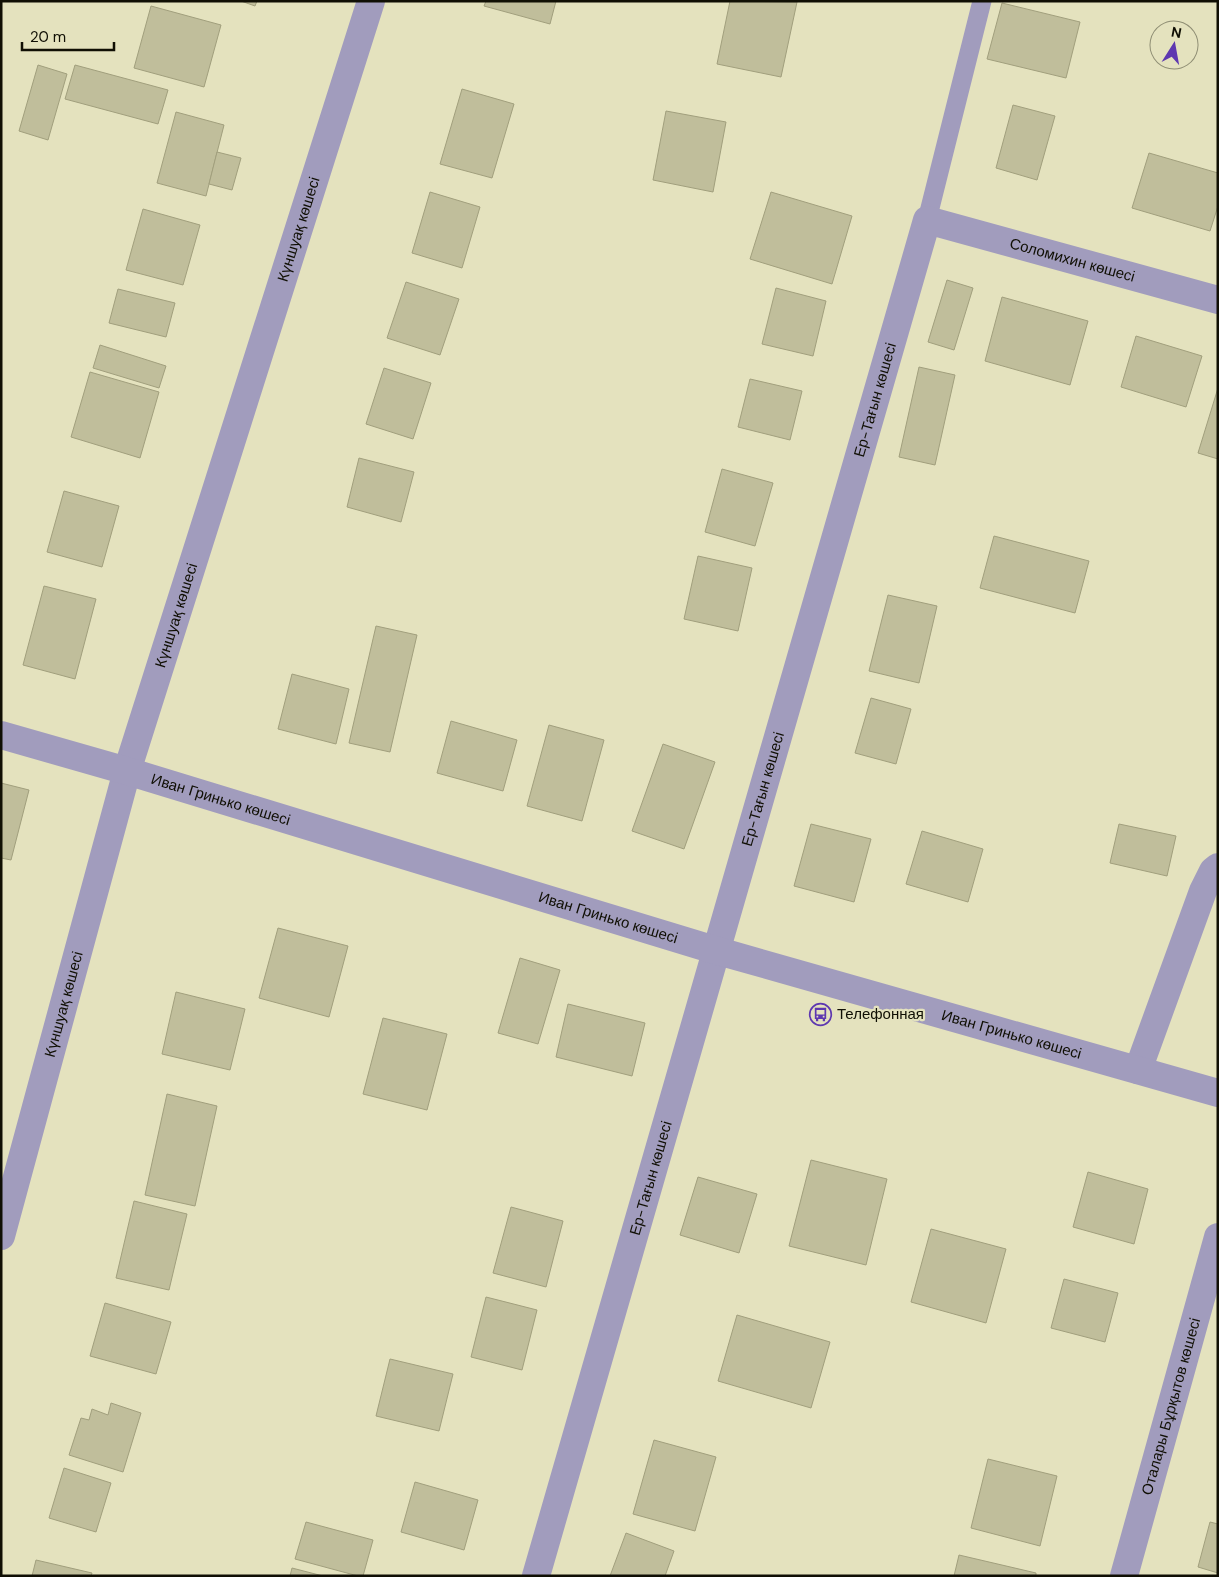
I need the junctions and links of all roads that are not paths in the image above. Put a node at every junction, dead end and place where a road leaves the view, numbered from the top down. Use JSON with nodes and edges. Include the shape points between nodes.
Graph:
{"nodes":[{"id":1,"x":371,"y":1,"type":"edge"},
{"id":2,"x":982,"y":1,"type":"edge"},
{"id":3,"x":927,"y":220,"type":"junction"},
{"id":4,"x":1218,"y":300,"type":"edge"},
{"id":5,"x":1,"y":735,"type":"edge"},
{"id":6,"x":127,"y":771,"type":"junction"},
{"id":7,"x":1218,"y":867,"type":"edge"},
{"id":8,"x":718,"y":951,"type":"junction"},
{"id":9,"x":1138,"y":1070,"type":"junction"},
{"id":10,"x":1218,"y":1093,"type":"edge"},
{"id":11,"x":1,"y":1236,"type":"edge"},
{"id":12,"x":1218,"y":1237,"type":"edge"},
{"id":13,"x":536,"y":1576,"type":"edge"},
{"id":14,"x":1124,"y":1576,"type":"edge"}],
"edges":[{"from":1,"to":6,"type":"street","name":"Күншуақ көшесі"},
{"from":2,"to":3,"type":"lane","name":"Ер-Тағын көшесі"},
{"from":3,"to":4,"type":"street","name":"Соломихин көшесі"},
{"from":3,"to":8,"type":"street","name":"Ер-Тағын көшесі"},
{"from":5,"to":6,"type":"street","name":"Иван Гринько көшесі"},
{"from":6,"to":8,"type":"street","name":"Иван Гринько көшесі"},
{"from":6,"to":11,"type":"street","name":"Күншуақ көшесі"},
{"from":7,"to":9,"type":"street","via":[[1203,891]]},
{"from":8,"to":9,"type":"street","name":"Иван Гринько көшесі"},
{"from":8,"to":13,"type":"street","name":"Ер-Тағын көшесі"},
{"from":9,"to":10,"type":"street","name":"Иван Гринько көшесі"},
{"from":12,"to":14,"type":"street","name":"Оталары Бұрқытов көшесі"}]}
